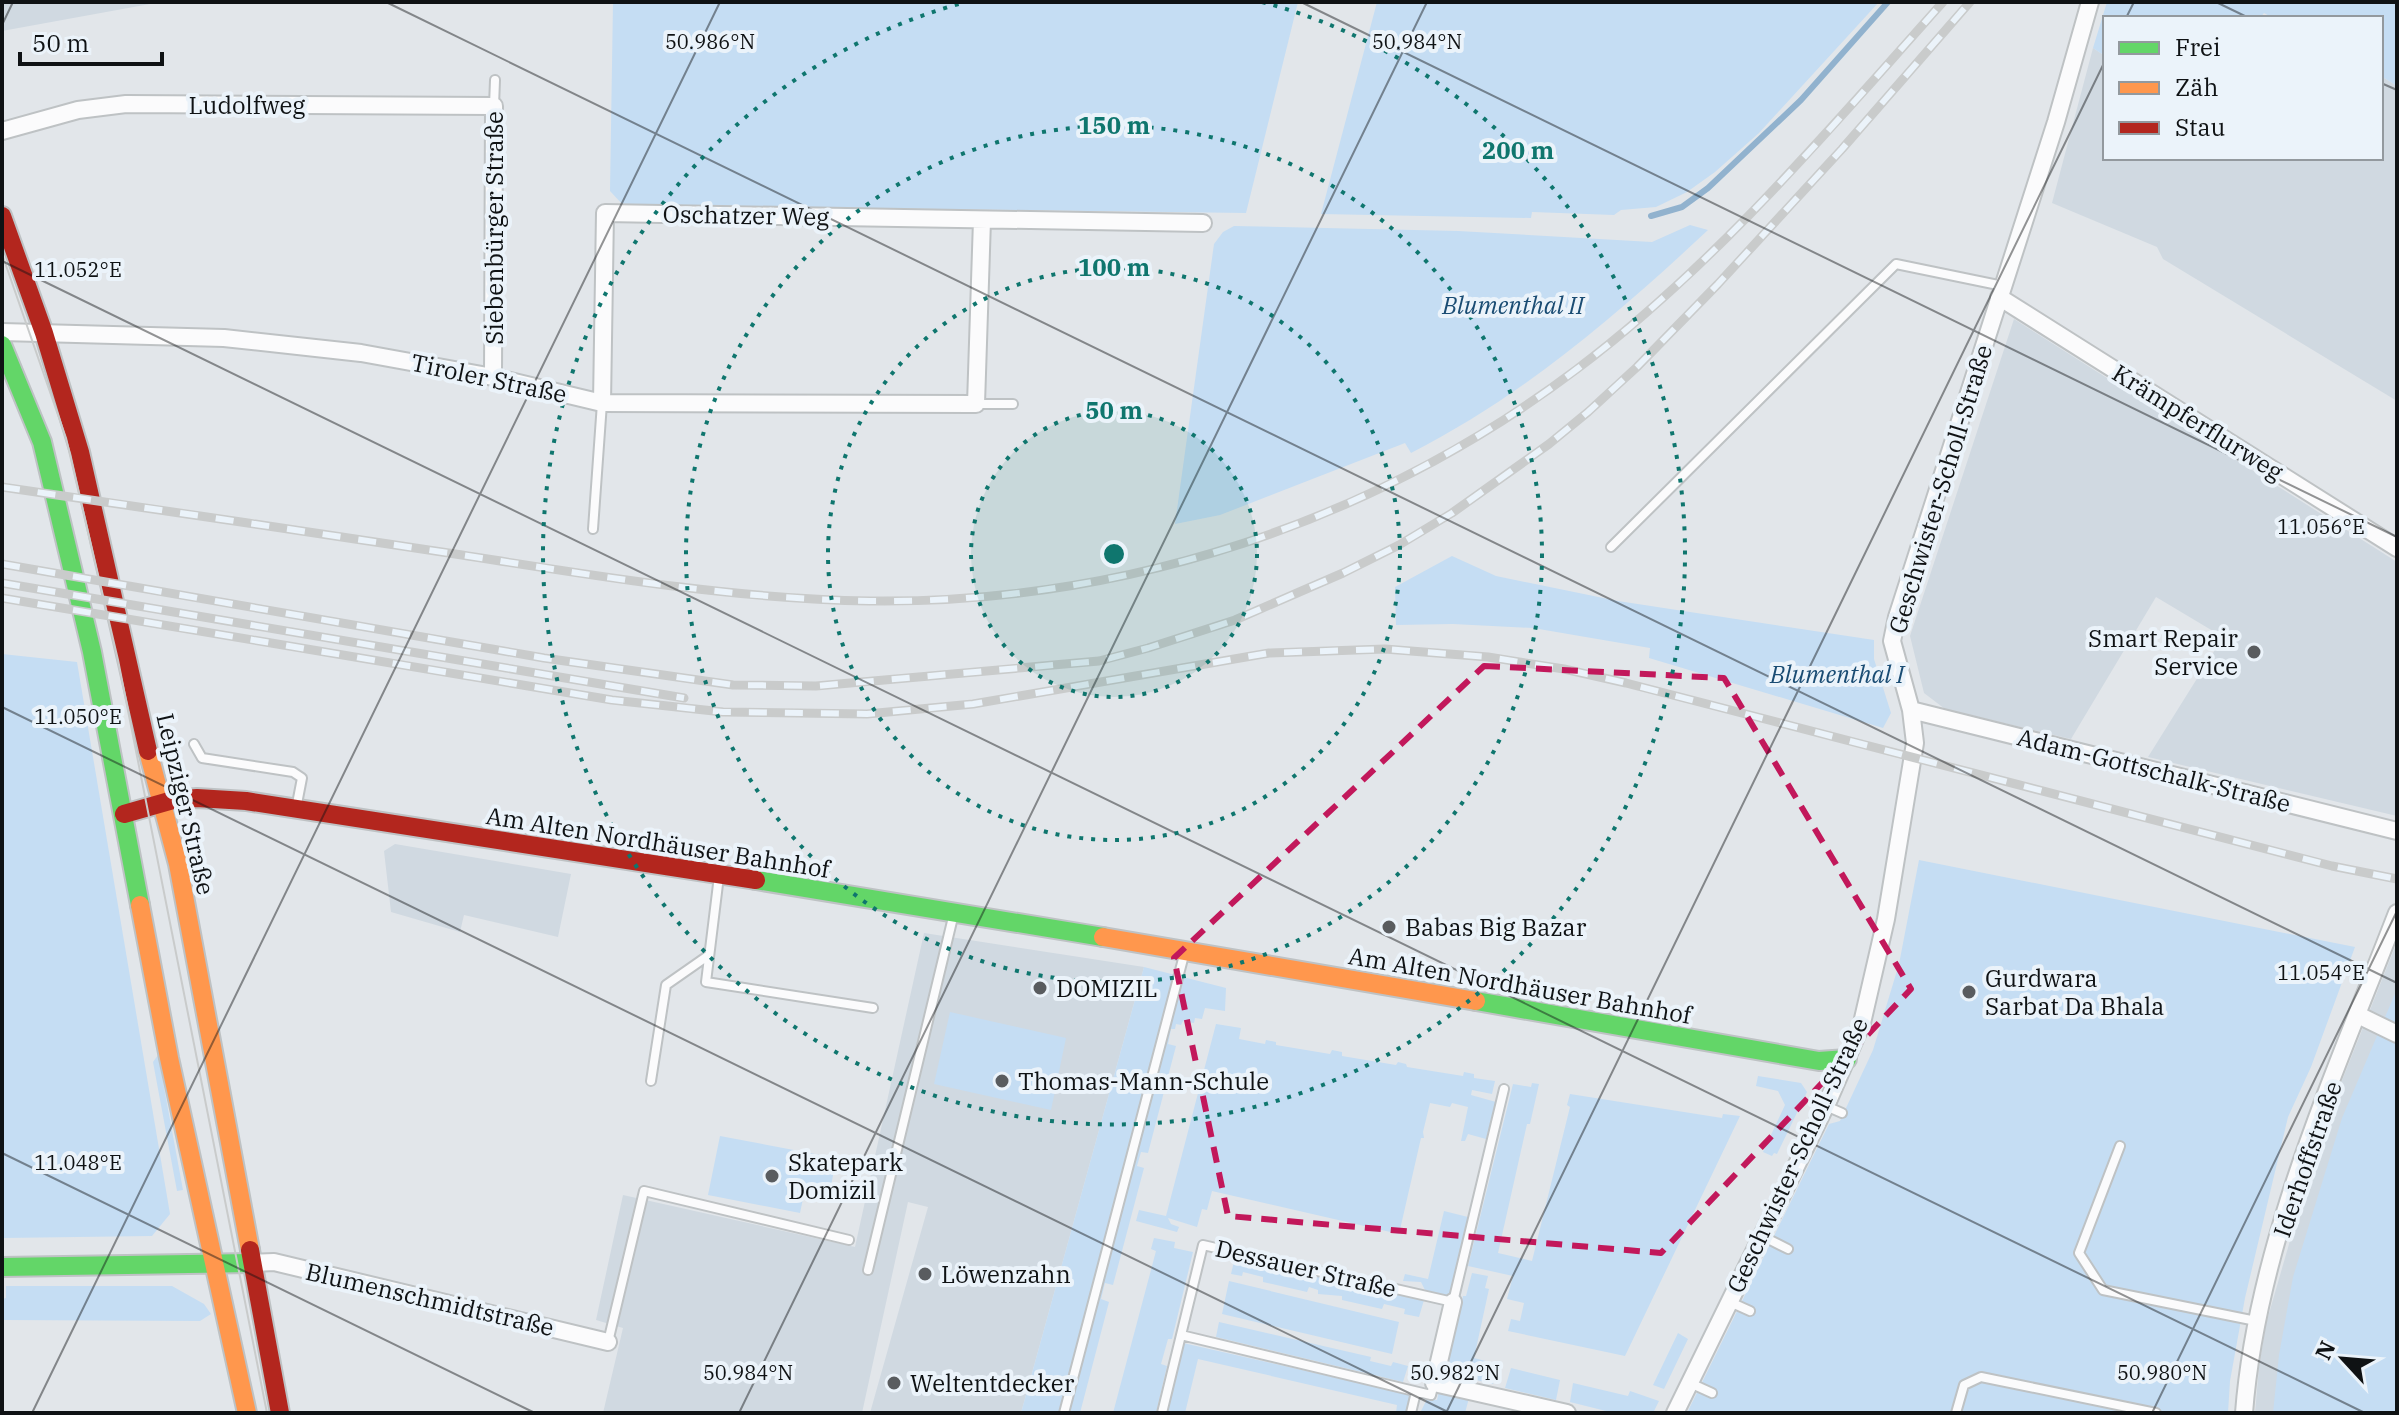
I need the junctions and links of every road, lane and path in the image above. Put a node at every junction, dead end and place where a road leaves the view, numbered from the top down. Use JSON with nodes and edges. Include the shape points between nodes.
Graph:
{"nodes":[{"id":1,"x":2090,"y":2,"type":"edge"},
{"id":2,"x":495,"y":80,"type":"dead end"},
{"id":3,"x":494,"y":106,"type":"junction"},
{"id":4,"x":2,"y":131,"type":"edge"},
{"id":5,"x":2,"y":216,"type":"edge"},
{"id":6,"x":982,"y":220,"type":"junction"},
{"id":7,"x":1203,"y":223,"type":"dead end"},
{"id":8,"x":2001,"y":292,"type":"junction"},
{"id":9,"x":2,"y":332,"type":"edge"},
{"id":10,"x":44,"y":334,"type":"junction"},
{"id":11,"x":2,"y":345,"type":"edge"},
{"id":12,"x":493,"y":377,"type":"junction"},
{"id":13,"x":602,"y":403,"type":"junction"},
{"id":14,"x":976,"y":404,"type":"junction"},
{"id":15,"x":1013,"y":404,"type":"dead end"},
{"id":16,"x":593,"y":529,"type":"dead end"},
{"id":17,"x":1611,"y":547,"type":"dead end"},
{"id":18,"x":2397,"y":548,"type":"edge"},
{"id":19,"x":1911,"y":710,"type":"junction"},
{"id":20,"x":194,"y":744,"type":"dead end"},
{"id":21,"x":160,"y":804,"type":"junction"},
{"id":22,"x":296,"y":809,"type":"junction"},
{"id":23,"x":124,"y":814,"type":"junction"},
{"id":24,"x":2397,"y":831,"type":"edge"},
{"id":25,"x":719,"y":876,"type":"junction"},
{"id":26,"x":954,"y":911,"type":"junction"},
{"id":27,"x":2397,"y":913,"type":"edge"},
{"id":28,"x":1185,"y":950,"type":"junction"},
{"id":29,"x":709,"y":955,"type":"junction"},
{"id":30,"x":873,"y":1008,"type":"dead end"},
{"id":31,"x":2358,"y":1015,"type":"junction"},
{"id":32,"x":2397,"y":1034,"type":"edge"},
{"id":33,"x":1847,"y":1059,"type":"junction"},
{"id":34,"x":651,"y":1081,"type":"dead end"},
{"id":35,"x":1504,"y":1089,"type":"dead end"},
{"id":36,"x":1826,"y":1105,"type":"junction"},
{"id":37,"x":1842,"y":1113,"type":"dead end"},
{"id":38,"x":2120,"y":1146,"type":"dead end"},
{"id":39,"x":1762,"y":1236,"type":"junction"},
{"id":40,"x":849,"y":1240,"type":"dead end"},
{"id":41,"x":1788,"y":1249,"type":"dead end"},
{"id":42,"x":212,"y":1263,"type":"junction"},
{"id":43,"x":251,"y":1263,"type":"junction"},
{"id":44,"x":2,"y":1267,"type":"edge"},
{"id":45,"x":868,"y":1270,"type":"dead end"},
{"id":46,"x":1453,"y":1302,"type":"junction"},
{"id":47,"x":1729,"y":1302,"type":"junction"},
{"id":48,"x":1750,"y":1311,"type":"dead end"},
{"id":49,"x":2256,"y":1321,"type":"junction"},
{"id":50,"x":1181,"y":1335,"type":"junction"},
{"id":51,"x":608,"y":1342,"type":"joint"},
{"id":52,"x":1434,"y":1383,"type":"junction"},
{"id":53,"x":1690,"y":1383,"type":"junction"},
{"id":54,"x":1416,"y":1392,"type":"junction"},
{"id":55,"x":1712,"y":1393,"type":"dead end"},
{"id":56,"x":247,"y":1413,"type":"edge"},
{"id":57,"x":280,"y":1413,"type":"edge"},
{"id":58,"x":1064,"y":1413,"type":"edge"},
{"id":59,"x":1162,"y":1413,"type":"edge"},
{"id":60,"x":1411,"y":1413,"type":"edge"},
{"id":61,"x":1567,"y":1413,"type":"edge"},
{"id":62,"x":1675,"y":1413,"type":"edge"},
{"id":63,"x":1956,"y":1413,"type":"edge"},
{"id":64,"x":2156,"y":1413,"type":"edge"},
{"id":65,"x":2244,"y":1413,"type":"edge"}],
"edges":[{"from":1,"to":8,"type":"street","name":"Geschwister-Scholl-Straße"},
{"from":2,"to":3,"type":"lane","name":"Siebenbürger Straße"},
{"from":3,"to":4,"type":"street","name":"Ludolfweg","via":[[126,104],[78,110]]},
{"from":3,"to":12,"type":"street","name":"Siebenbürger Straße"},
{"from":5,"to":10,"type":"main road","name":"Leipziger Straße"},
{"from":6,"to":7,"type":"street","name":"Oschatzer Weg"},
{"from":6,"to":13,"type":"street","name":"Oschatzer Weg","via":[[605,213]]},
{"from":6,"to":14,"type":"street"},
{"from":8,"to":17,"type":"lane","via":[[1896,264]]},
{"from":8,"to":18,"type":"street","name":"Krämpferflurweg"},
{"from":8,"to":19,"type":"street","name":"Geschwister-Scholl-Straße","via":[[1897,617],[1892,641]]},
{"from":9,"to":10,"type":"street","name":"Tiroler Straße"},
{"from":10,"to":12,"type":"street","name":"Tiroler Straße","via":[[224,338],[361,353]]},
{"from":10,"to":21,"type":"main road","name":"Leipziger Straße","via":[[80,451]]},
{"from":11,"to":23,"type":"main road","via":[[42,442]]},
{"from":12,"to":13,"type":"street","name":"Tiroler Straße"},
{"from":13,"to":14,"type":"street","name":"Tiroler Straße"},
{"from":13,"to":16,"type":"lane","name":"Oschatzer Weg"},
{"from":14,"to":15,"type":"lane","name":"Tiroler Straße"},
{"from":19,"to":24,"type":"street","name":"Adam-Gottschalk-Straße"},
{"from":19,"to":33,"type":"street","name":"Geschwister-Scholl-Straße","via":[[1915,743],[1886,919],[1862,1023]]},
{"from":20,"to":22,"type":"lane","via":[[202,758],[293,772],[302,778]]},
{"from":21,"to":22,"type":"main road","name":"Am Alten Nordhäuser Bahnhof","via":[[197,798]]},
{"from":21,"to":23,"type":"main road","name":"Am Alten Nordhäuser Bahnhof"},
{"from":21,"to":43,"type":"main road","name":"Leipziger Straße","via":[[178,864]]},
{"from":22,"to":25,"type":"main road","name":"Am Alten Nordhäuser Bahnhof"},
{"from":23,"to":42,"type":"main road"},
{"from":25,"to":26,"type":"main road","name":"Am Alten Nordhäuser Bahnhof"},
{"from":25,"to":29,"type":"lane"},
{"from":26,"to":28,"type":"main road","name":"Am Alten Nordhäuser Bahnhof"},
{"from":26,"to":45,"type":"lane"},
{"from":27,"to":31,"type":"street","name":"Iderhoffstraße"},
{"from":28,"to":33,"type":"main road","name":"Am Alten Nordhäuser Bahnhof","via":[[1819,1061]]},
{"from":28,"to":58,"type":"lane"},
{"from":29,"to":30,"type":"lane","via":[[706,982]]},
{"from":29,"to":34,"type":"lane","via":[[666,985]]},
{"from":31,"to":32,"type":"street"},
{"from":31,"to":49,"type":"street","name":"Iderhoffstraße","via":[[2298,1174]]},
{"from":33,"to":36,"type":"street","name":"Geschwister-Scholl-Straße"},
{"from":35,"to":46,"type":"lane"},
{"from":36,"to":37,"type":"lane"},
{"from":36,"to":39,"type":"street","name":"Geschwister-Scholl-Straße"},
{"from":38,"to":49,"type":"lane","via":[[2079,1253],[2103,1290]]},
{"from":39,"to":41,"type":"lane"},
{"from":39,"to":47,"type":"street","name":"Geschwister-Scholl-Straße"},
{"from":40,"to":51,"type":"lane","via":[[644,1191]]},
{"from":42,"to":43,"type":"main road"},
{"from":42,"to":44,"type":"main road"},
{"from":42,"to":56,"type":"main road"},
{"from":43,"to":51,"type":"street","name":"Blumenschmidtstraße","via":[[274,1262]]},
{"from":43,"to":57,"type":"main road","name":"Leipziger Straße"},
{"from":46,"to":50,"type":"lane","name":"Dessauer Straße","via":[[1203,1245]]},
{"from":46,"to":52,"type":"street"},
{"from":47,"to":48,"type":"lane"},
{"from":47,"to":53,"type":"street","name":"Geschwister-Scholl-Straße"},
{"from":49,"to":65,"type":"street","name":"Iderhoffstraße"},
{"from":50,"to":54,"type":"lane"},
{"from":50,"to":59,"type":"lane","name":"Dessauer Straße"},
{"from":52,"to":54,"type":"lane","via":[[1431,1395]]},
{"from":52,"to":61,"type":"street"},
{"from":53,"to":55,"type":"lane"},
{"from":53,"to":62,"type":"street","name":"Geschwister-Scholl-Straße"},
{"from":54,"to":60,"type":"lane"},
{"from":63,"to":64,"type":"lane","via":[[1964,1385],[1981,1377]]}]}
